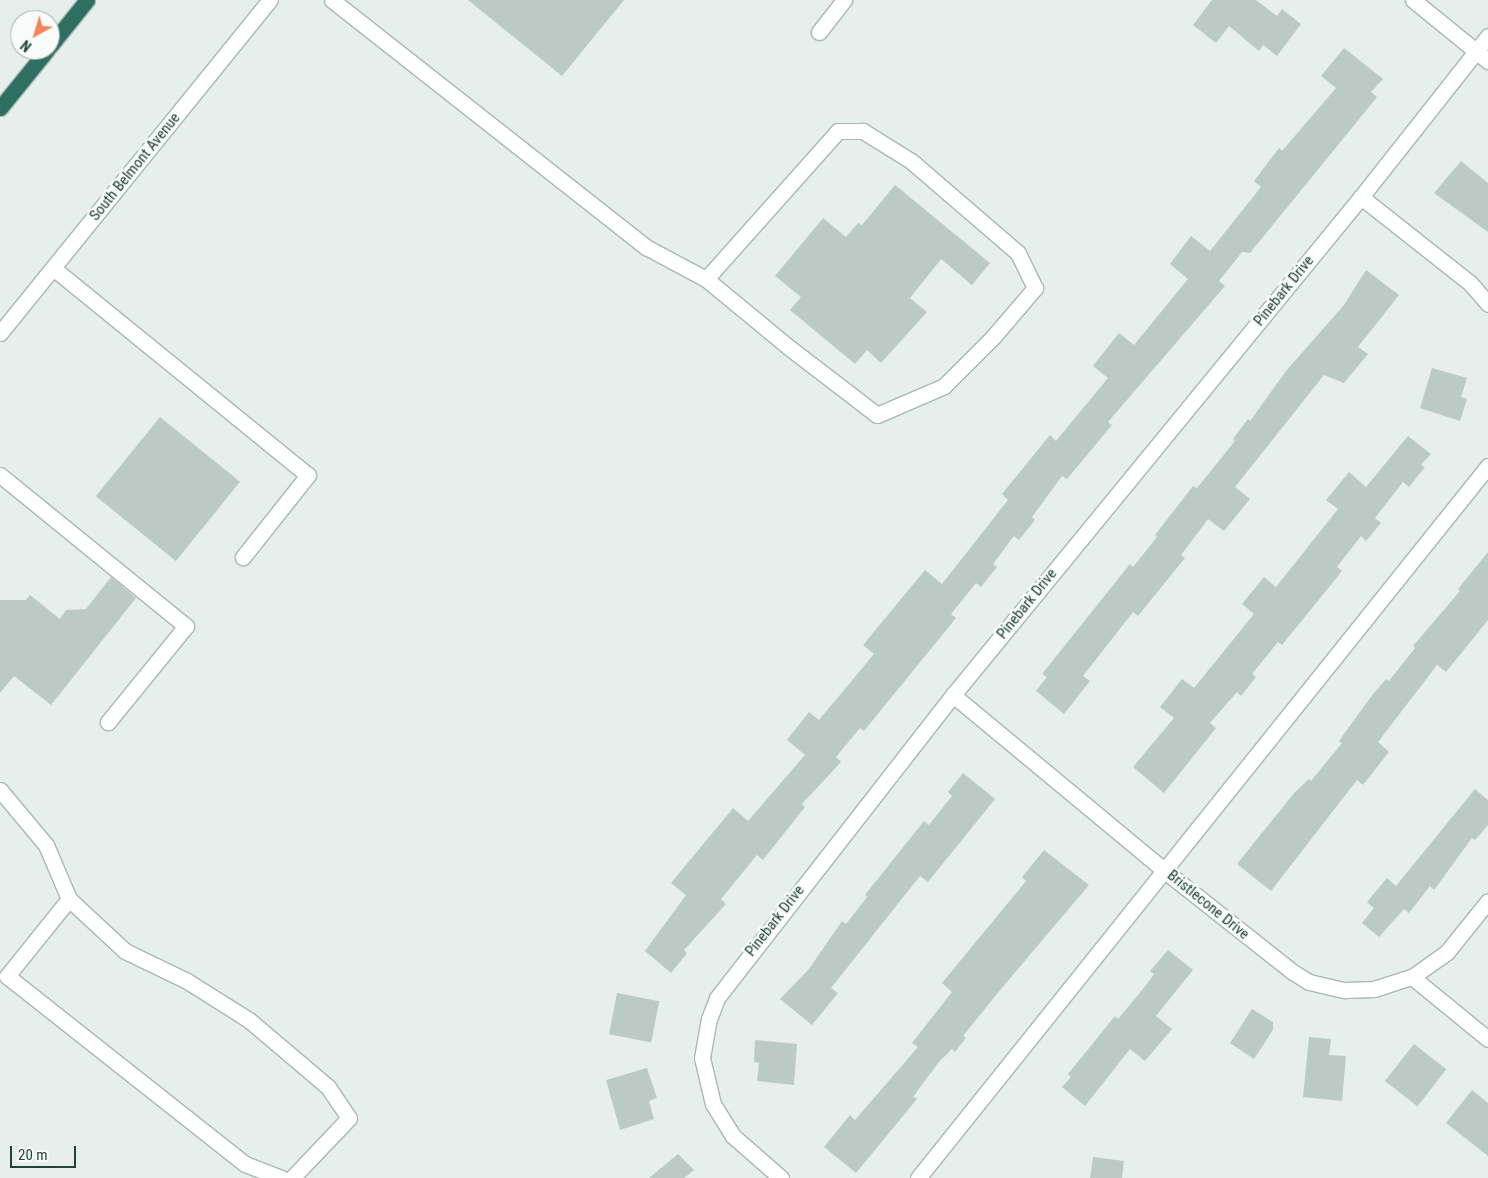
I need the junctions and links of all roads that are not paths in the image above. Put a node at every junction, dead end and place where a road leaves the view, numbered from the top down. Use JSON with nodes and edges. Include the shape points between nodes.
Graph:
{"nodes":[{"id":1,"x":87,"y":0,"type":"edge"},
{"id":2,"x":270,"y":0,"type":"edge"},
{"id":3,"x":332,"y":0,"type":"edge"},
{"id":4,"x":844,"y":0,"type":"edge"},
{"id":5,"x":1413,"y":0,"type":"edge"},
{"id":6,"x":819,"y":32,"type":"dead end"},
{"id":7,"x":60,"y":34,"type":"edge"},
{"id":8,"x":1488,"y":36,"type":"edge"},
{"id":9,"x":1476,"y":51,"type":"junction"},
{"id":10,"x":39,"y":60,"type":"edge"},
{"id":11,"x":1488,"y":61,"type":"edge"},
{"id":12,"x":0,"y":108,"type":"edge"},
{"id":13,"x":1361,"y":197,"type":"junction"},
{"id":14,"x":53,"y":268,"type":"junction"},
{"id":15,"x":706,"y":278,"type":"junction"},
{"id":16,"x":1488,"y":304,"type":"edge"},
{"id":17,"x":0,"y":334,"type":"edge"},
{"id":18,"x":1488,"y":466,"type":"edge"},
{"id":19,"x":0,"y":475,"type":"edge"},
{"id":20,"x":243,"y":557,"type":"dead end"},
{"id":21,"x":953,"y":695,"type":"junction"},
{"id":22,"x":108,"y":722,"type":"dead end"},
{"id":23,"x":0,"y":790,"type":"edge"},
{"id":24,"x":1165,"y":871,"type":"junction"},
{"id":25,"x":69,"y":898,"type":"junction"},
{"id":26,"x":1488,"y":901,"type":"edge"},
{"id":27,"x":4,"y":974,"type":"edge"},
{"id":28,"x":1412,"y":977,"type":"junction"},
{"id":29,"x":1488,"y":1039,"type":"edge"},
{"id":30,"x":281,"y":1178,"type":"edge"},
{"id":31,"x":292,"y":1178,"type":"edge"},
{"id":32,"x":781,"y":1178,"type":"edge"},
{"id":33,"x":918,"y":1178,"type":"edge"}],
"edges":[{"from":1,"to":7,"type":"highway"},
{"from":2,"to":14,"type":"street","name":"South Belmont Avenue"},
{"from":3,"to":15,"type":"street","via":[[646,247]]},
{"from":4,"to":6,"type":"street"},
{"from":5,"to":9,"type":"street"},
{"from":8,"to":9,"type":"street","name":"Pinebark Drive"},
{"from":9,"to":11,"type":"street"},
{"from":9,"to":13,"type":"street","name":"Pinebark Drive"},
{"from":10,"to":12,"type":"highway"},
{"from":13,"to":16,"type":"street","via":[[1470,283]]},
{"from":13,"to":21,"type":"street","name":"Pinebark Drive"},
{"from":14,"to":17,"type":"street","name":"South Belmont Avenue"},
{"from":14,"to":20,"type":"street","via":[[308,475]]},
{"from":15,"to":15,"type":"street","via":[[838,131],[863,131],[911,161],[1018,253],[1035,288],[944,386],[877,414],[791,349]]},
{"from":18,"to":24,"type":"street"},
{"from":19,"to":22,"type":"street","via":[[186,626]]},
{"from":21,"to":24,"type":"street","name":"Bristlecone Drive"},
{"from":21,"to":32,"type":"street","name":"Pinebark Drive","via":[[736,970],[717,998],[708,1019],[702,1058],[713,1104],[733,1136]]},
{"from":23,"to":25,"type":"street","via":[[46,845]]},
{"from":24,"to":28,"type":"street","name":"Bristlecone Drive","via":[[1309,982],[1346,990],[1374,989]]},
{"from":24,"to":33,"type":"street"},
{"from":25,"to":27,"type":"street"},
{"from":25,"to":31,"type":"street","via":[[125,951],[187,982],[249,1020],[328,1087],[350,1118]]},
{"from":26,"to":28,"type":"street","name":"Bristlecone Drive","via":[[1447,952]]},
{"from":27,"to":30,"type":"street","via":[[245,1164]]},
{"from":28,"to":29,"type":"street"}]}
